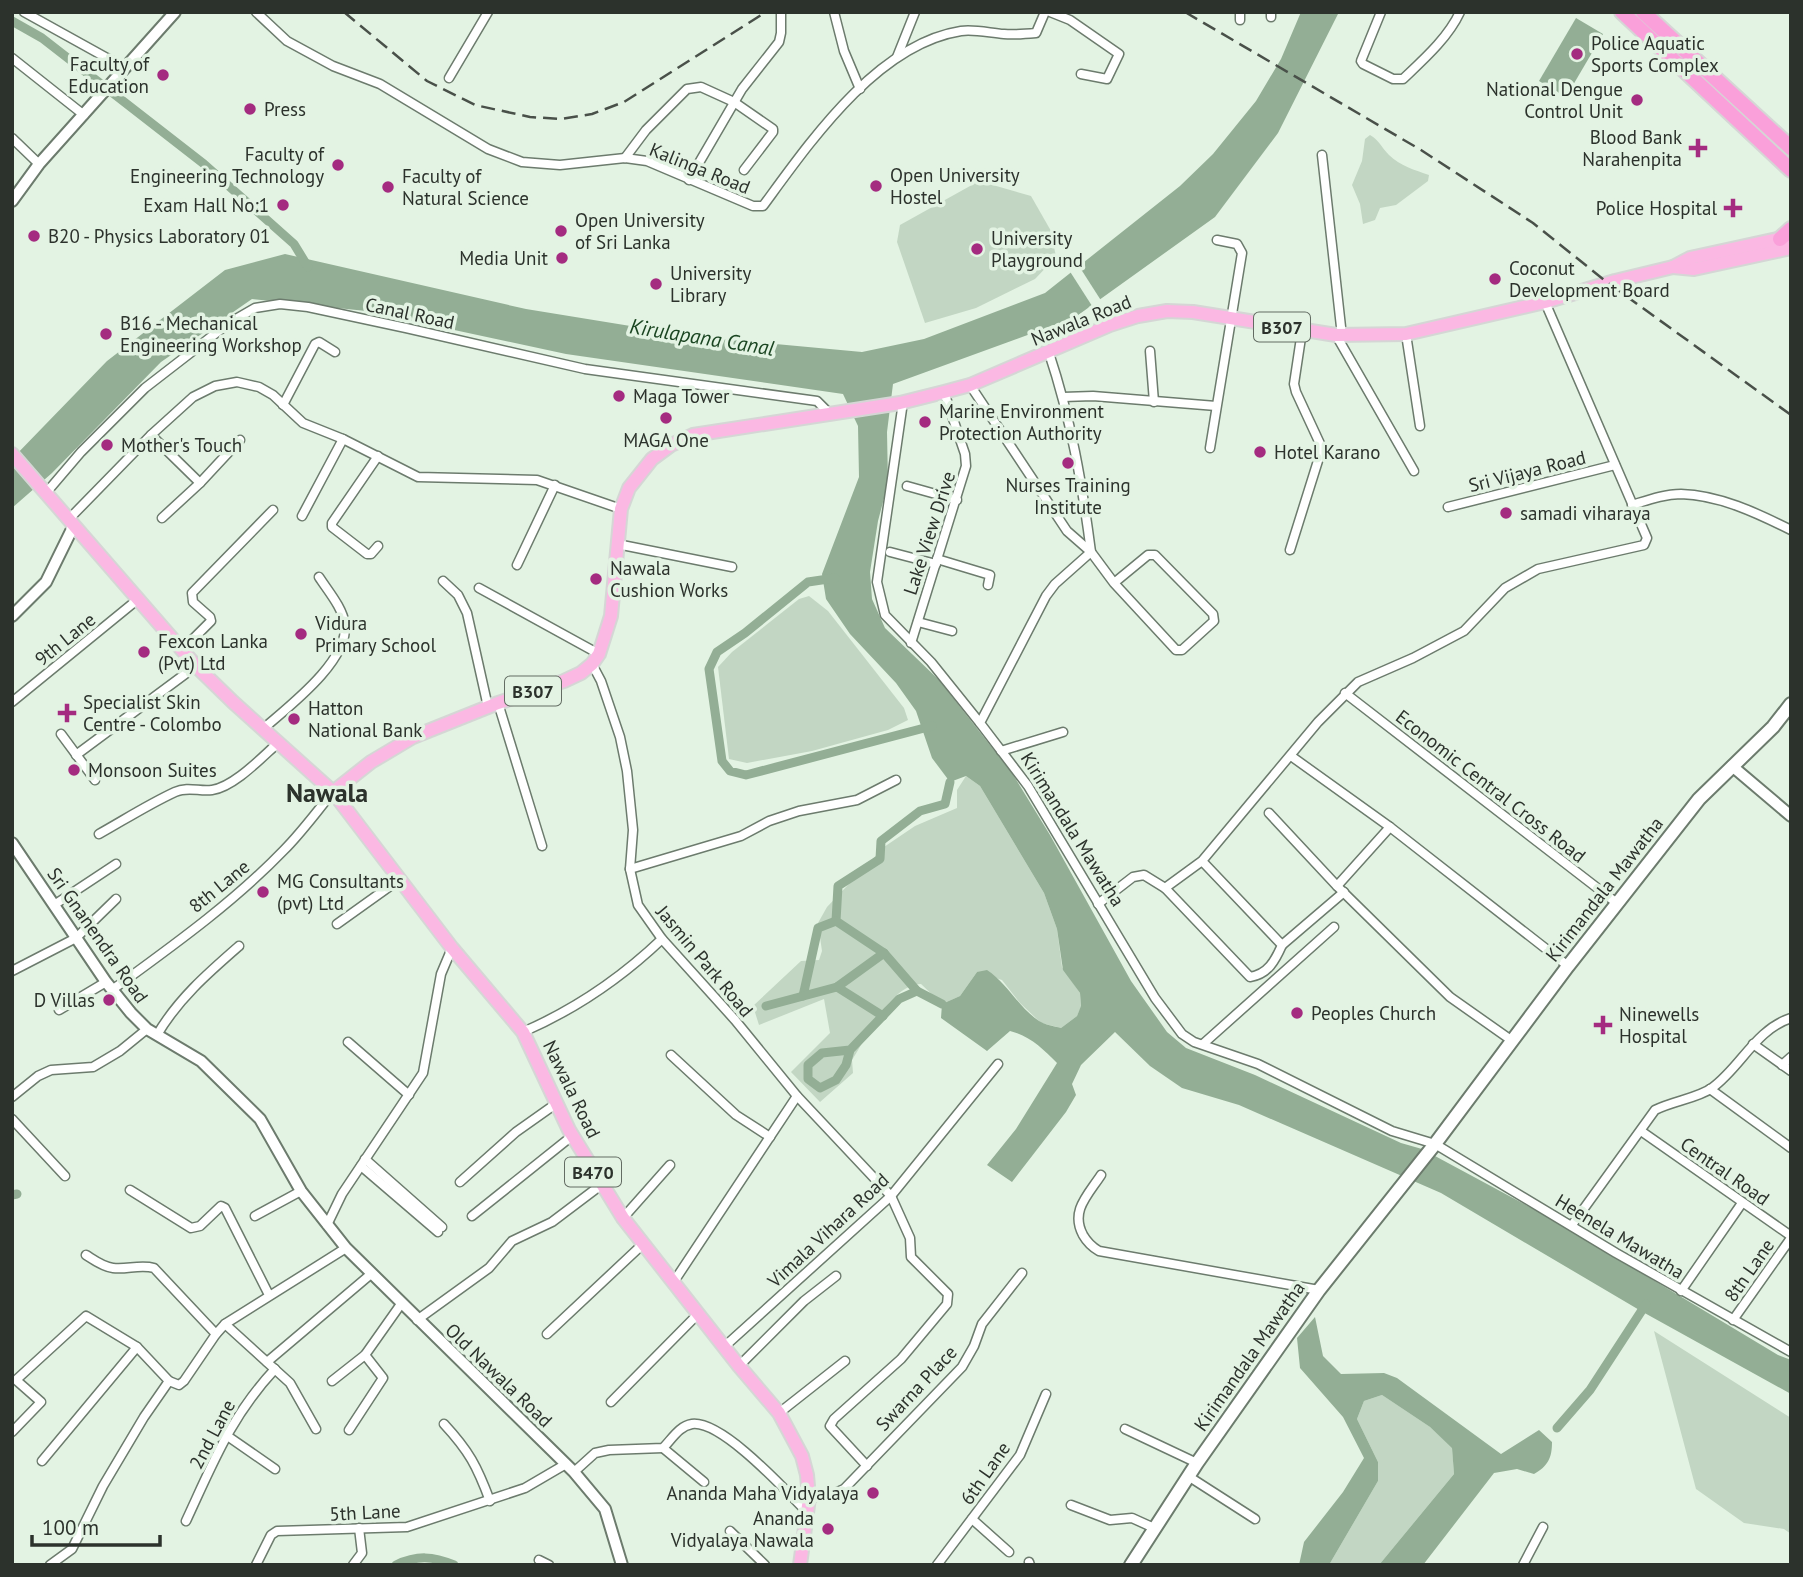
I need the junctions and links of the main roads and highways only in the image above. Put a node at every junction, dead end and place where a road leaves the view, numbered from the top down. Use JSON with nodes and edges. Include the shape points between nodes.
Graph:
{"nodes":[{"id":1,"x":1622,"y":12,"type":"edge"},
{"id":2,"x":1643,"y":12,"type":"edge"},
{"id":3,"x":1791,"y":148,"type":"edge"},
{"id":4,"x":1791,"y":170,"type":"edge"},
{"id":5,"x":1788,"y":238,"type":"edge"},
{"id":6,"x":12,"y":454,"type":"edge"},
{"id":7,"x":1791,"y":704,"type":"edge"},
{"id":8,"x":333,"y":792,"type":"junction"},
{"id":9,"x":800,"y":1565,"type":"edge"},
{"id":10,"x":1131,"y":1565,"type":"edge"}],
"edges":[{"from":1,"to":4,"type":"highway"},
{"from":2,"to":3,"type":"highway"},
{"from":5,"to":8,"type":"main road","name":"Nawala Road","number":"B307","via":[[1690,258],[1673,267],[1545,302],[1406,334],[1339,336],[1193,312],[1138,316],[944,392],[901,403],[694,435],[652,459],[629,488],[621,509],[611,616],[595,659],[581,673],[413,737],[370,762]]},
{"from":6,"to":8,"type":"main road","name":"Nawala Road","via":[[196,667]]},
{"from":7,"to":10,"type":"main road","name":"Kirimandala Mawatha","via":[[1699,799],[1319,1290]]},
{"from":8,"to":9,"type":"main road","name":"Nawala Road","number":"B470","via":[[452,948],[523,1032],[572,1136],[623,1218],[779,1413],[807,1475],[809,1499]]}]}
